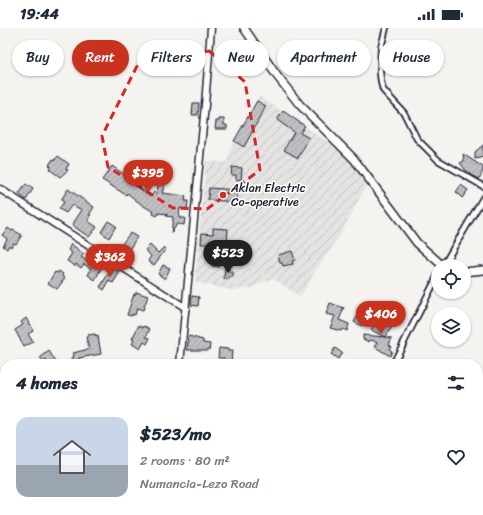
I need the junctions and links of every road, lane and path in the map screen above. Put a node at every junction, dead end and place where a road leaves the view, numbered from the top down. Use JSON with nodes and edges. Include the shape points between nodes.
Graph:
{"nodes":[{"id":1,"x":211,"y":28,"type":"edge"},
{"id":2,"x":244,"y":28,"type":"edge"},
{"id":3,"x":386,"y":28,"type":"edge"},
{"id":4,"x":483,"y":186,"type":"edge"},
{"id":5,"x":0,"y":189,"type":"edge"},
{"id":6,"x":483,"y":198,"type":"edge"},
{"id":7,"x":435,"y":259,"type":"edge"},
{"id":8,"x":447,"y":259,"type":"edge"},
{"id":9,"x":483,"y":270,"type":"edge"},
{"id":10,"x":471,"y":271,"type":"edge"},
{"id":11,"x":431,"y":289,"type":"edge"},
{"id":12,"x":186,"y":308,"type":"junction"},
{"id":13,"x":181,"y":359,"type":"edge"},
{"id":14,"x":396,"y":359,"type":"edge"}],
"edges":[{"from":1,"to":12,"type":"main road"},
{"from":2,"to":7,"type":"main road","via":[[300,105],[354,159],[417,243]]},
{"from":3,"to":4,"type":"street","via":[[381,47],[380,72],[383,90],[404,113],[422,145],[438,160]]},
{"from":5,"to":12,"type":"main road"},
{"from":6,"to":8,"type":"street"},
{"from":9,"to":10,"type":"main road"},
{"from":11,"to":14,"type":"street"},
{"from":12,"to":13,"type":"main road"}]}
